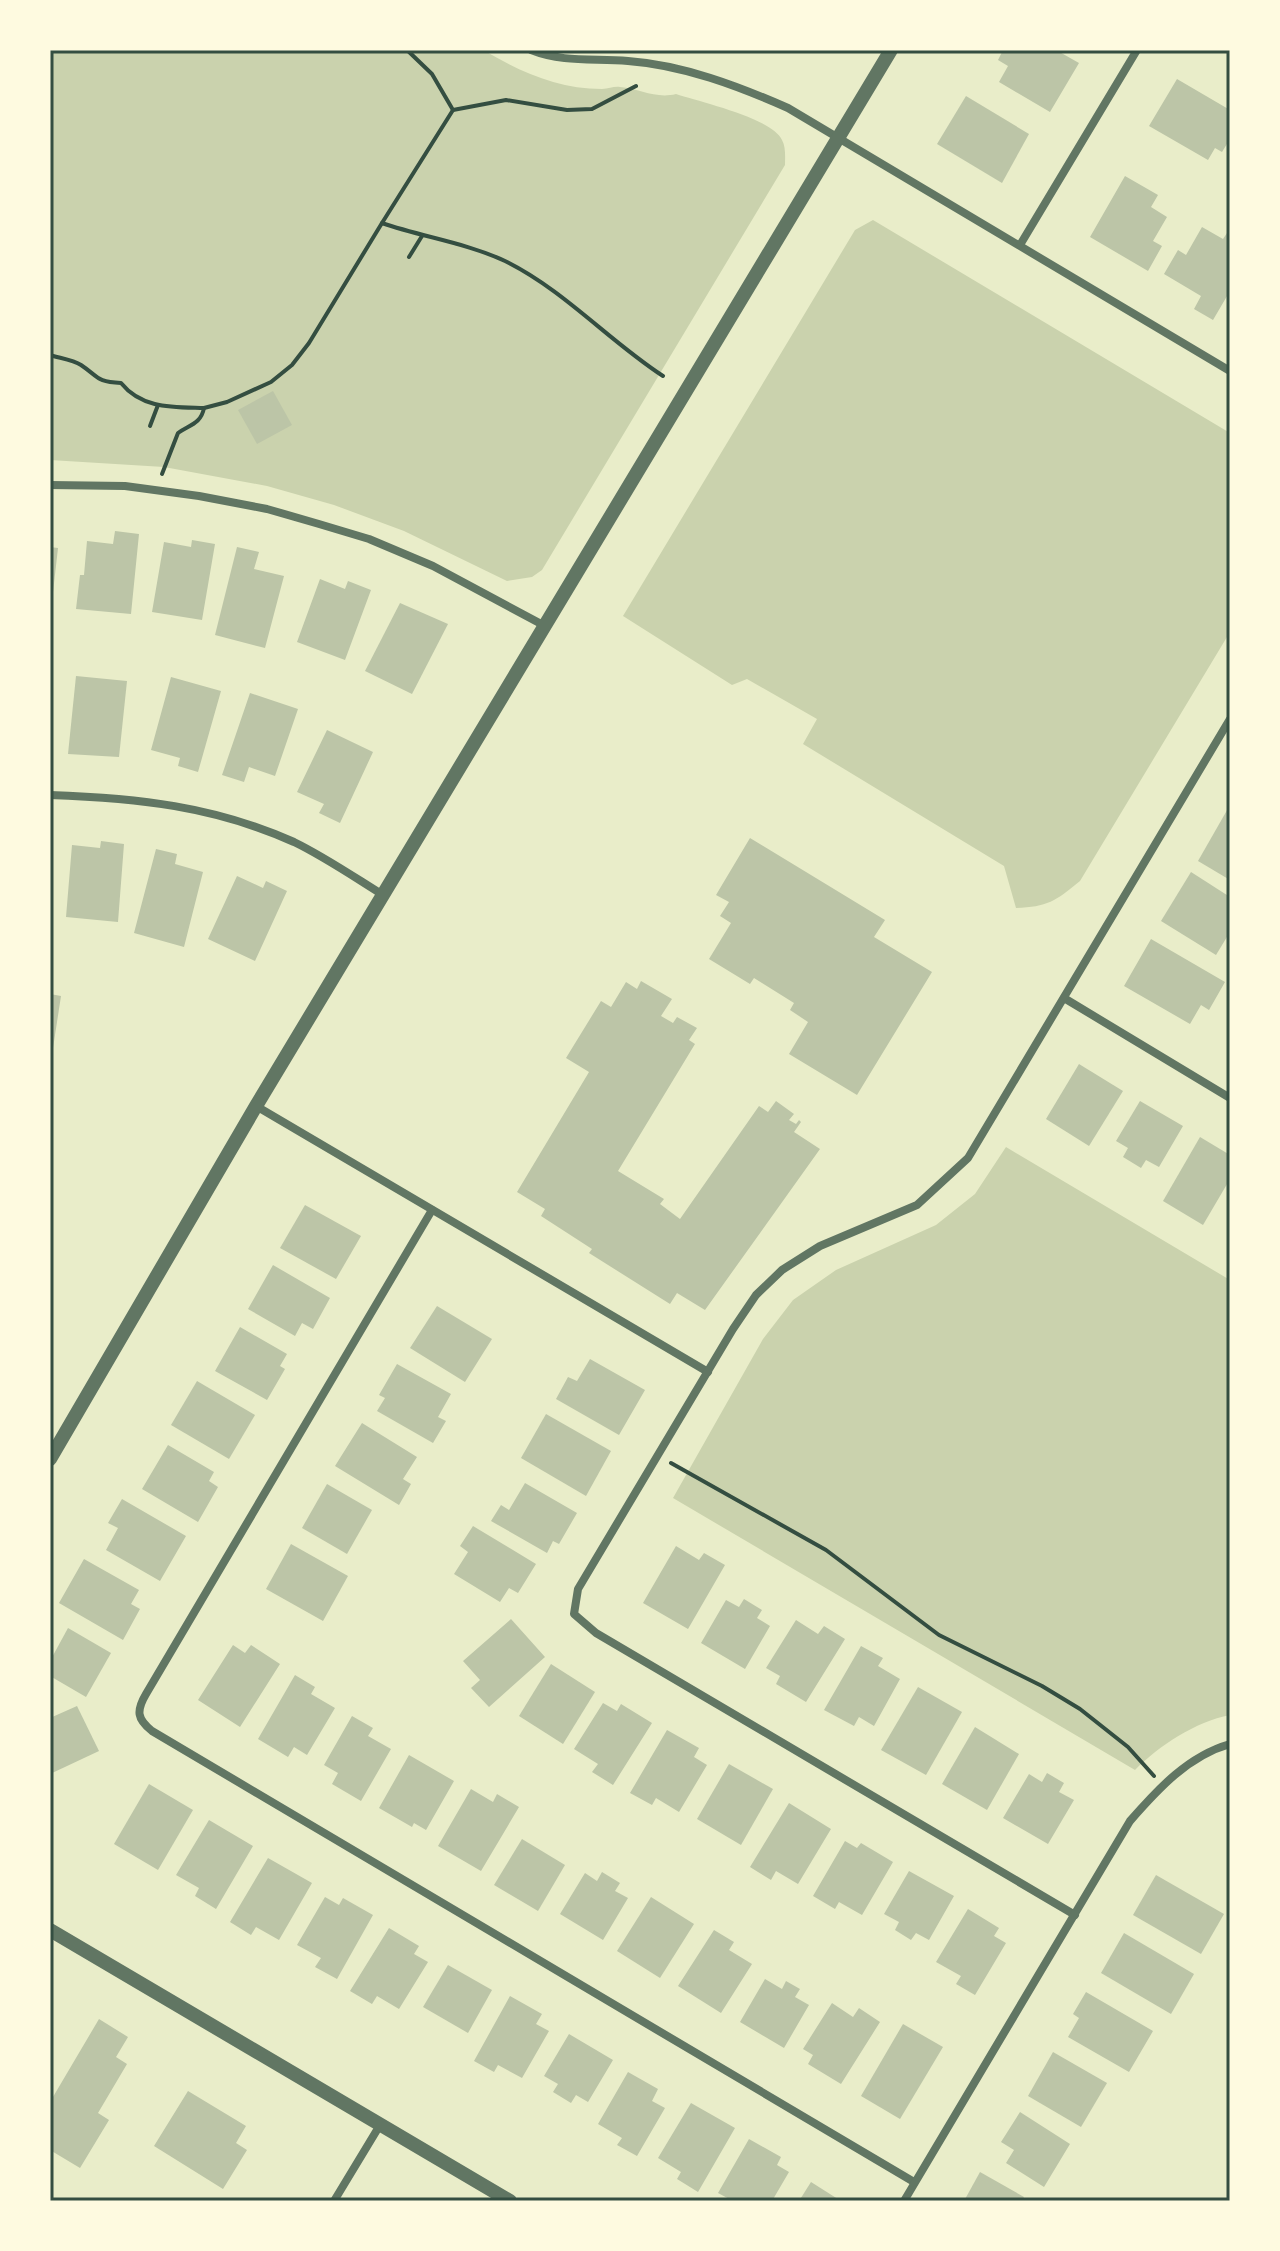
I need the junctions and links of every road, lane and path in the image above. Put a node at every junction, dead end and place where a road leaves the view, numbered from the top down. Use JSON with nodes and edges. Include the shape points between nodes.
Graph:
{"nodes":[{"id":1,"x":407,"y":50,"type":"edge"},
{"id":2,"x":531,"y":50,"type":"edge"},
{"id":3,"x":630,"y":50,"type":"edge"},
{"id":4,"x":891,"y":50,"type":"edge"},
{"id":5,"x":1137,"y":50,"type":"edge"},
{"id":6,"x":629,"y":61,"type":"junction"},
{"id":7,"x":636,"y":86,"type":"dead end"},
{"id":8,"x":453,"y":110,"type":"junction"},
{"id":9,"x":838,"y":137,"type":"junction"},
{"id":10,"x":382,"y":223,"type":"junction"},
{"id":11,"x":422,"y":236,"type":"junction"},
{"id":12,"x":1020,"y":245,"type":"junction"},
{"id":13,"x":409,"y":257,"type":"dead end"},
{"id":14,"x":50,"y":355,"type":"edge"},
{"id":15,"x":1230,"y":371,"type":"edge"},
{"id":16,"x":663,"y":376,"type":"dead end"},
{"id":17,"x":158,"y":405,"type":"junction"},
{"id":18,"x":204,"y":408,"type":"junction"},
{"id":19,"x":150,"y":426,"type":"dead end"},
{"id":20,"x":162,"y":474,"type":"dead end"},
{"id":21,"x":50,"y":485,"type":"edge"},
{"id":22,"x":545,"y":626,"type":"junction"},
{"id":23,"x":1230,"y":719,"type":"edge"},
{"id":24,"x":50,"y":795,"type":"edge"},
{"id":25,"x":383,"y":895,"type":"junction"},
{"id":26,"x":1064,"y":998,"type":"junction"},
{"id":27,"x":1230,"y":1098,"type":"edge"},
{"id":28,"x":256,"y":1106,"type":"junction"},
{"id":29,"x":432,"y":1210,"type":"junction"},
{"id":30,"x":708,"y":1372,"type":"junction"},
{"id":31,"x":658,"y":1456,"type":"junction"},
{"id":32,"x":50,"y":1459,"type":"edge"},
{"id":33,"x":1230,"y":1744,"type":"edge"},
{"id":34,"x":1162,"y":1785,"type":"junction"},
{"id":35,"x":1075,"y":1915,"type":"junction"},
{"id":36,"x":50,"y":1930,"type":"edge"},
{"id":37,"x":380,"y":2125,"type":"junction"},
{"id":38,"x":914,"y":2182,"type":"junction"},
{"id":39,"x":334,"y":2201,"type":"edge"},
{"id":40,"x":510,"y":2201,"type":"edge"},
{"id":41,"x":904,"y":2201,"type":"edge"}],
"edges":[{"from":1,"to":8,"type":"path","via":[[432,74]]},
{"from":2,"to":6,"type":"street","via":[[579,62]]},
{"from":3,"to":6,"type":"street"},
{"from":4,"to":9,"type":"street"},
{"from":5,"to":12,"type":"street"},
{"from":6,"to":9,"type":"street","via":[[753,93]]},
{"from":7,"to":8,"type":"path","via":[[592,109],[534,107],[506,100]]},
{"from":8,"to":10,"type":"path"},
{"from":9,"to":12,"type":"street"},
{"from":9,"to":22,"type":"street"},
{"from":10,"to":11,"type":"path"},
{"from":10,"to":18,"type":"path","via":[[292,365],[271,382]]},
{"from":11,"to":13,"type":"path"},
{"from":11,"to":16,"type":"path","via":[[505,261]]},
{"from":12,"to":15,"type":"street"},
{"from":14,"to":17,"type":"path","via":[[79,364],[104,382],[121,383],[130,394]]},
{"from":17,"to":18,"type":"path"},
{"from":17,"to":19,"type":"path"},
{"from":18,"to":20,"type":"path","via":[[195,424],[178,433]]},
{"from":21,"to":22,"type":"street","via":[[125,486],[267,509],[369,539],[433,566]]},
{"from":22,"to":25,"type":"street"},
{"from":23,"to":26,"type":"street"},
{"from":24,"to":25,"type":"street","via":[[157,801],[255,826],[333,863]]},
{"from":25,"to":28,"type":"street"},
{"from":26,"to":27,"type":"street"},
{"from":26,"to":30,"type":"street","via":[[968,1158],[917,1205],[820,1246],[782,1270],[756,1295]]},
{"from":28,"to":29,"type":"street"},
{"from":28,"to":32,"type":"street"},
{"from":29,"to":30,"type":"street"},
{"from":29,"to":38,"type":"street","via":[[138,1714],[152,1731]]},
{"from":30,"to":31,"type":"street"},
{"from":31,"to":34,"type":"path","via":[[826,1550],[939,1635],[1080,1709],[1128,1747]]},
{"from":31,"to":35,"type":"street","via":[[578,1589],[574,1614],[596,1633]]},
{"from":33,"to":34,"type":"street","via":[[1186,1765]]},
{"from":34,"to":35,"type":"street","via":[[1130,1821]]},
{"from":35,"to":38,"type":"street"},
{"from":36,"to":37,"type":"street"},
{"from":37,"to":39,"type":"street"},
{"from":37,"to":40,"type":"street"},
{"from":38,"to":41,"type":"street"}]}
